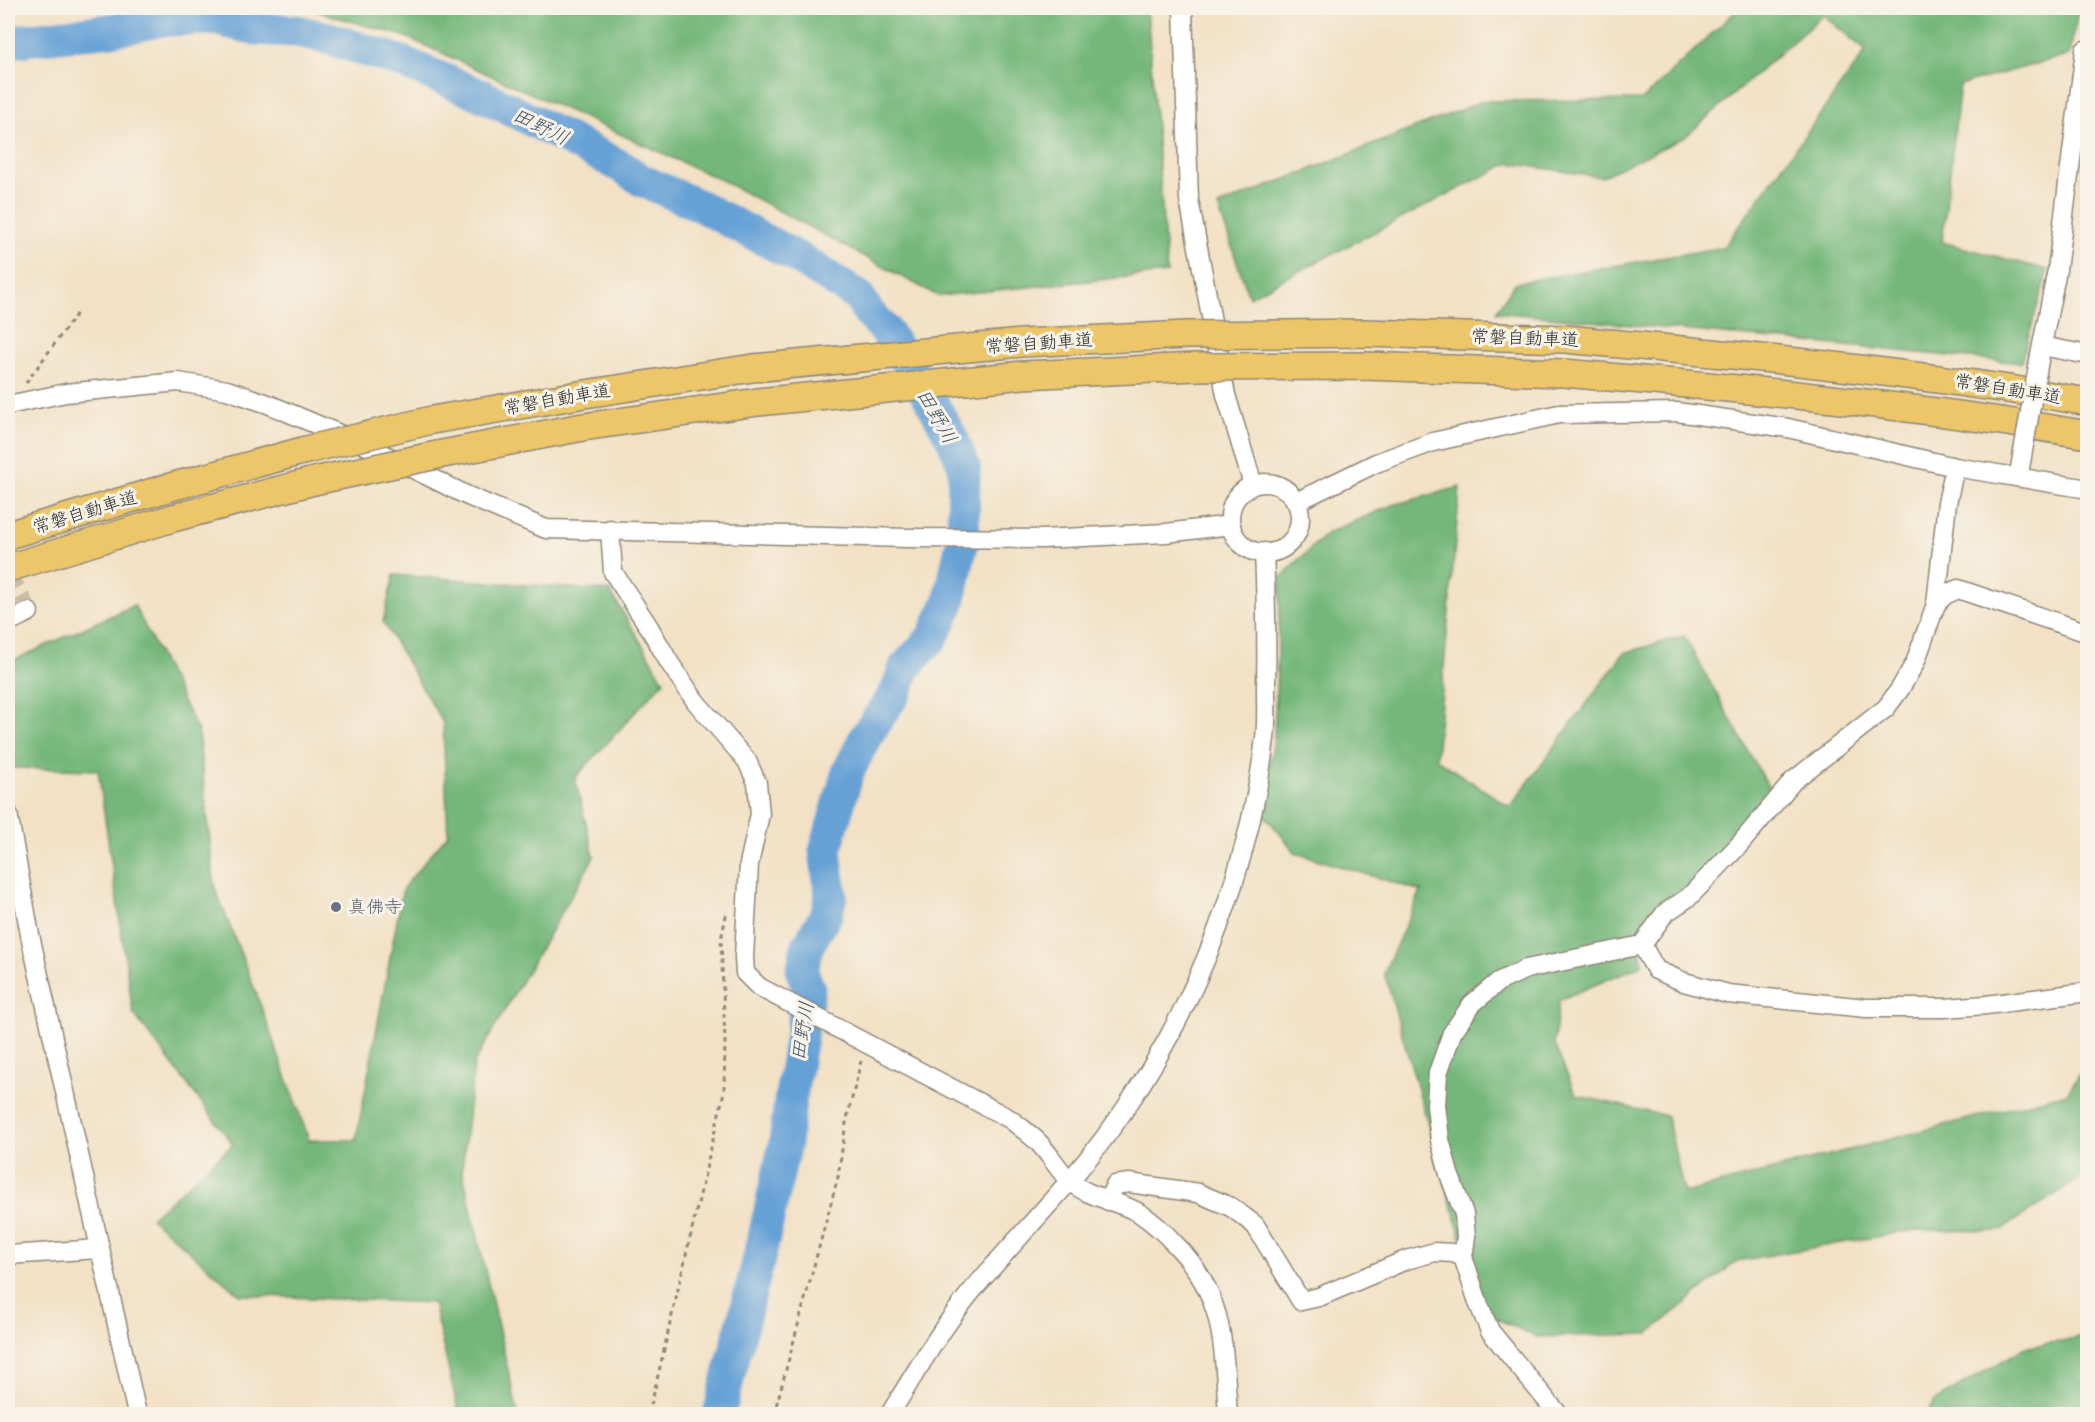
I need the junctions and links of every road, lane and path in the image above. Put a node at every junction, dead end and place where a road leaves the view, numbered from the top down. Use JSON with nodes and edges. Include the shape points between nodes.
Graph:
{"nodes":[{"id":1,"x":1183,"y":8,"type":"edge"},
{"id":2,"x":2085,"y":50,"type":"dead end"},
{"id":3,"x":76,"y":313,"type":"dead end"},
{"id":4,"x":2041,"y":351,"type":"junction"},
{"id":5,"x":2088,"y":355,"type":"edge"},
{"id":6,"x":2088,"y":402,"type":"edge"},
{"id":7,"x":9,"y":404,"type":"edge"},
{"id":8,"x":2088,"y":435,"type":"edge"},
{"id":9,"x":1955,"y":467,"type":"junction"},
{"id":10,"x":2019,"y":473,"type":"junction"},
{"id":11,"x":1253,"y":485,"type":"junction"},
{"id":12,"x":2088,"y":489,"type":"edge"},
{"id":13,"x":1296,"y":502,"type":"junction"},
{"id":14,"x":1231,"y":525,"type":"junction"},
{"id":15,"x":610,"y":529,"type":"junction"},
{"id":16,"x":8,"y":535,"type":"edge"},
{"id":17,"x":1264,"y":552,"type":"junction"},
{"id":18,"x":8,"y":568,"type":"edge"},
{"id":19,"x":1936,"y":604,"type":"junction"},
{"id":20,"x":29,"y":612,"type":"dead end"},
{"id":21,"x":8,"y":622,"type":"edge"},
{"id":22,"x":2088,"y":633,"type":"edge"},
{"id":23,"x":8,"y":813,"type":"edge"},
{"id":24,"x":727,"y":909,"type":"dead end"},
{"id":25,"x":1642,"y":945,"type":"junction"},
{"id":26,"x":2088,"y":992,"type":"edge"},
{"id":27,"x":866,"y":1043,"type":"junction"},
{"id":28,"x":1070,"y":1181,"type":"junction"},
{"id":29,"x":1108,"y":1201,"type":"junction"},
{"id":30,"x":99,"y":1249,"type":"junction"},
{"id":31,"x":8,"y":1255,"type":"edge"},
{"id":32,"x":1463,"y":1257,"type":"junction"},
{"id":33,"x":136,"y":1414,"type":"edge"},
{"id":34,"x":649,"y":1414,"type":"edge"},
{"id":35,"x":774,"y":1414,"type":"edge"},
{"id":36,"x":890,"y":1414,"type":"edge"},
{"id":37,"x":1228,"y":1414,"type":"edge"},
{"id":38,"x":1558,"y":1414,"type":"edge"}],
"edges":[{"from":1,"to":11,"type":"street","via":[[1190,200],[1226,395]]},
{"from":2,"to":4,"type":"street","via":[[2057,270]]},
{"from":3,"to":7,"type":"path"},
{"from":4,"to":5,"type":"street"},
{"from":4,"to":10,"type":"street","bridge":true},
{"from":6,"to":16,"type":"highway","name":"常磐自動車道","bridge":true,"via":[[2003,387],[1786,360],[1565,339],[1365,333],[1186,335],[1022,343],[742,369],[432,420],[306,450]]},
{"from":7,"to":15,"type":"street","via":[[66,393],[178,382],[227,390],[363,444],[546,529]]},
{"from":8,"to":18,"type":"highway","name":"常磐自動車道","bridge":true,"via":[[2004,420],[1768,390],[1563,373],[1354,366],[1197,367],[1023,375],[758,402],[437,454],[173,518]]},
{"from":9,"to":10,"type":"street"},
{"from":9,"to":13,"type":"street","via":[[1788,428],[1677,412],[1559,414],[1433,442],[1376,463]]},
{"from":9,"to":19,"type":"street"},
{"from":10,"to":12,"type":"street"},
{"from":11,"to":13,"type":"street","via":[[1273,484]]},
{"from":11,"to":14,"type":"street","via":[[1237,496],[1230,515]]},
{"from":13,"to":17,"type":"street","via":[[1299,522],[1291,541]]},
{"from":14,"to":15,"type":"street","via":[[1166,533],[1019,539]]},
{"from":14,"to":17,"type":"street","via":[[1246,547]]},
{"from":15,"to":27,"type":"street","via":[[613,572],[691,694],[747,761],[757,783],[760,814],[749,864],[745,973],[759,987]]},
{"from":17,"to":28,"type":"street","via":[[1265,736],[1249,835],[1214,941],[1169,1036],[1125,1109]]},
{"from":19,"to":22,"type":"street","via":[[1958,589]]},
{"from":19,"to":25,"type":"street","via":[[1915,663],[1886,708],[1793,781],[1696,890],[1665,913]]},
{"from":20,"to":21,"type":"street"},
{"from":23,"to":30,"type":"street","via":[[30,935]]},
{"from":24,"to":34,"type":"path","via":[[721,940],[724,1092]]},
{"from":25,"to":26,"type":"street","via":[[1656,970],[1728,994],[1866,1008],[1922,1008],[1986,1005]]},
{"from":25,"to":32,"type":"street","via":[[1526,969],[1498,982],[1472,1004],[1452,1033],[1438,1073],[1436,1105],[1440,1140],[1464,1214]]},
{"from":27,"to":28,"type":"street","via":[[1010,1119],[1038,1142]]},
{"from":27,"to":35,"type":"path","via":[[846,1123],[838,1177]]},
{"from":28,"to":29,"type":"street"},
{"from":28,"to":36,"type":"street","via":[[971,1293]]},
{"from":29,"to":32,"type":"street","via":[[1115,1185],[1129,1183],[1198,1193],[1231,1207],[1255,1224],[1301,1301],[1435,1252]]},
{"from":29,"to":37,"type":"street","via":[[1138,1213],[1158,1227],[1191,1260],[1206,1282],[1223,1339]]},
{"from":30,"to":31,"type":"street"},
{"from":30,"to":33,"type":"street"},
{"from":32,"to":38,"type":"street","via":[[1490,1331]]}]}
